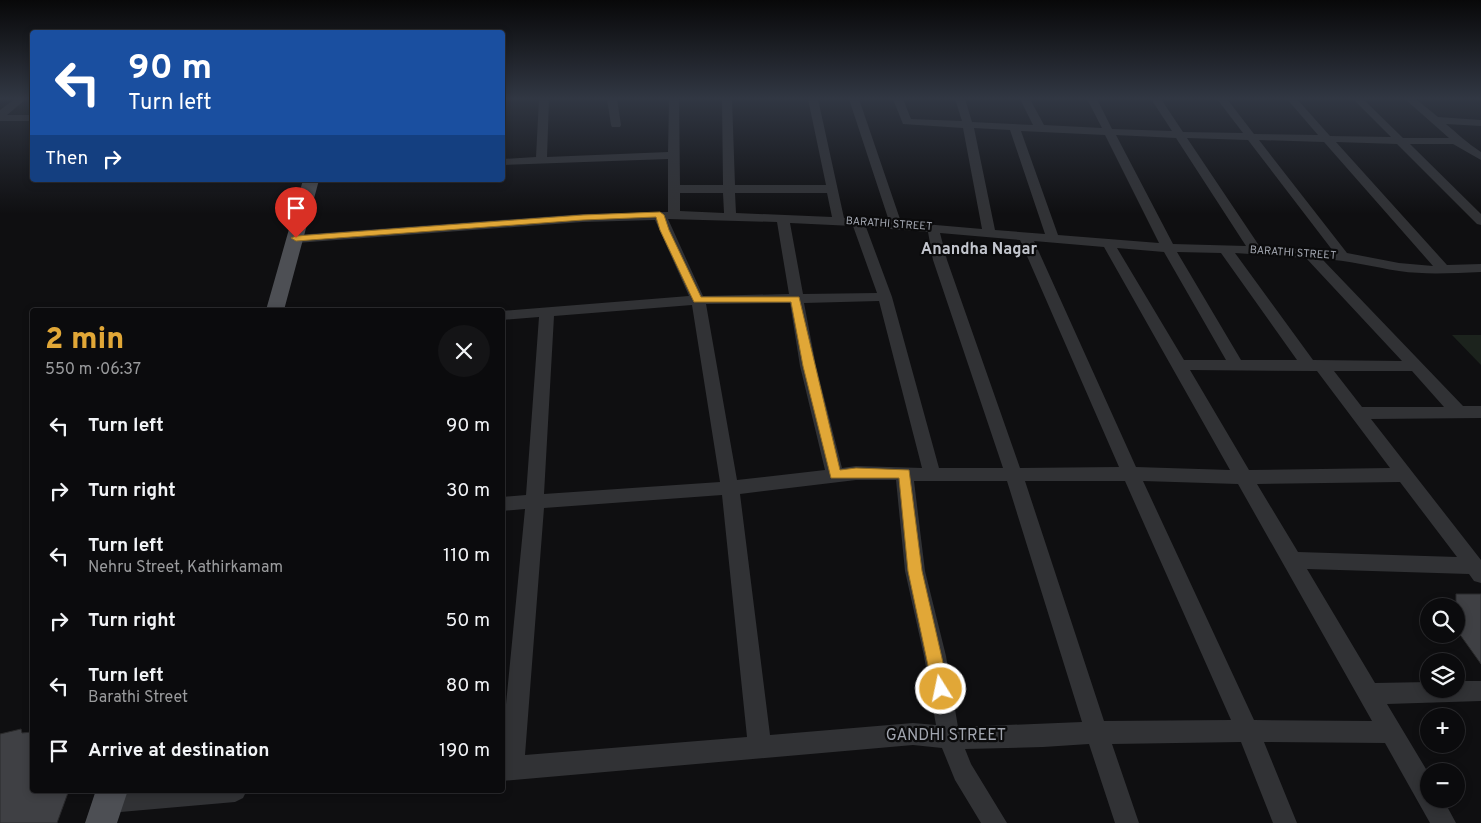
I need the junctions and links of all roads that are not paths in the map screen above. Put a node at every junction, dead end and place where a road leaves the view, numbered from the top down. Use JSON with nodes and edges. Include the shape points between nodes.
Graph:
{"nodes":[{"id":1,"x":542,"y":137,"type":"edge"},
{"id":2,"x":674,"y":137,"type":"edge"},
{"id":3,"x":728,"y":137,"type":"edge"},
{"id":4,"x":821,"y":137,"type":"edge"},
{"id":5,"x":867,"y":137,"type":"edge"},
{"id":6,"x":970,"y":137,"type":"edge"},
{"id":7,"x":1018,"y":137,"type":"edge"},
{"id":8,"x":1112,"y":137,"type":"edge"},
{"id":9,"x":1183,"y":137,"type":"edge"},
{"id":10,"x":1253,"y":137,"type":"edge"},
{"id":11,"x":1304,"y":137,"type":"edge"},
{"id":12,"x":1396,"y":137,"type":"edge"},
{"id":13,"x":1326,"y":138,"type":"junction"},
{"id":14,"x":1399,"y":140,"type":"junction"},
{"id":15,"x":1455,"y":140,"type":"joint"},
{"id":16,"x":674,"y":155,"type":"junction"},
{"id":17,"x":1481,"y":157,"type":"edge"},
{"id":18,"x":541,"y":160,"type":"junction"},
{"id":19,"x":505,"y":162,"type":"edge"},
{"id":20,"x":310,"y":182,"type":"edge"},
{"id":21,"x":674,"y":189,"type":"junction"},
{"id":22,"x":729,"y":189,"type":"junction"},
{"id":23,"x":831,"y":189,"type":"junction"},
{"id":24,"x":667,"y":215,"type":"junction"},
{"id":25,"x":730,"y":217,"type":"junction"},
{"id":26,"x":783,"y":219,"type":"junction"},
{"id":27,"x":839,"y":220,"type":"junction"},
{"id":28,"x":1481,"y":221,"type":"edge"},
{"id":29,"x":858,"y":222,"type":"junction"},
{"id":30,"x":896,"y":225,"type":"junction"},
{"id":31,"x":932,"y":228,"type":"junction"},
{"id":32,"x":989,"y":233,"type":"junction"},
{"id":33,"x":1025,"y":236,"type":"junction"},
{"id":34,"x":296,"y":238,"type":"junction"},
{"id":35,"x":1053,"y":238,"type":"junction"},
{"id":36,"x":1108,"y":243,"type":"junction"},
{"id":37,"x":1168,"y":248,"type":"junction"},
{"id":38,"x":1225,"y":249,"type":"junction"},
{"id":39,"x":1256,"y":251,"type":"junction"},
{"id":40,"x":1310,"y":254,"type":"junction"},
{"id":41,"x":1343,"y":256,"type":"junction"},
{"id":42,"x":1481,"y":268,"type":"edge"},
{"id":43,"x":1444,"y":270,"type":"junction"},
{"id":44,"x":885,"y":297,"type":"junction"},
{"id":45,"x":795,"y":299,"type":"junction"},
{"id":46,"x":698,"y":300,"type":"junction"},
{"id":47,"x":276,"y":308,"type":"edge"},
{"id":48,"x":547,"y":312,"type":"junction"},
{"id":49,"x":505,"y":316,"type":"edge"},
{"id":50,"x":1236,"y":364,"type":"junction"},
{"id":51,"x":1179,"y":365,"type":"junction"},
{"id":52,"x":1314,"y":365,"type":"junction"},
{"id":53,"x":1415,"y":366,"type":"junction"},
{"id":54,"x":1470,"y":412,"type":"edge"},
{"id":55,"x":1357,"y":413,"type":"junction"},
{"id":56,"x":1481,"y":425,"type":"edge"},
{"id":57,"x":904,"y":474,"type":"junction"},
{"id":58,"x":932,"y":474,"type":"junction"},
{"id":59,"x":1132,"y":474,"type":"junction"},
{"id":60,"x":835,"y":475,"type":"junction"},
{"id":61,"x":1014,"y":475,"type":"junction"},
{"id":62,"x":1403,"y":475,"type":"junction"},
{"id":63,"x":1243,"y":477,"type":"junction"},
{"id":64,"x":730,"y":488,"type":"junction"},
{"id":65,"x":535,"y":502,"type":"junction"},
{"id":66,"x":505,"y":504,"type":"edge"},
{"id":67,"x":1291,"y":560,"type":"junction"},
{"id":68,"x":1478,"y":571,"type":"edge"},
{"id":69,"x":1481,"y":691,"type":"edge"},
{"id":70,"x":1368,"y":694,"type":"junction"},
{"id":71,"x":1248,"y":731,"type":"junction"},
{"id":72,"x":1096,"y":732,"type":"junction"},
{"id":73,"x":1390,"y":732,"type":"junction"},
{"id":74,"x":950,"y":738,"type":"junction"},
{"id":75,"x":760,"y":747,"type":"junction"},
{"id":76,"x":507,"y":769,"type":"edge"},
{"id":77,"x":1420,"y":783,"type":"edge"},
{"id":78,"x":210,"y":793,"type":"edge"},
{"id":79,"x":107,"y":805,"type":"edge"},
{"id":80,"x":1435,"y":808,"type":"edge"},
{"id":81,"x":995,"y":823,"type":"edge"},
{"id":82,"x":1127,"y":823,"type":"edge"},
{"id":83,"x":1285,"y":823,"type":"edge"},
{"id":84,"x":1444,"y":823,"type":"edge"}],
"edges":[{"from":1,"to":18,"type":"street"},
{"from":2,"to":16,"type":"street"},
{"from":3,"to":22,"type":"street"},
{"from":4,"to":23,"type":"street"},
{"from":5,"to":30,"type":"street"},
{"from":6,"to":32,"type":"street"},
{"from":7,"to":35,"type":"street"},
{"from":8,"to":37,"type":"street"},
{"from":9,"to":39,"type":"street"},
{"from":10,"to":41,"type":"street"},
{"from":11,"to":13,"type":"street"},
{"from":12,"to":14,"type":"street"},
{"from":13,"to":14,"type":"street"},
{"from":13,"to":43,"type":"street"},
{"from":14,"to":15,"type":"street"},
{"from":14,"to":28,"type":"street"},
{"from":15,"to":17,"type":"street"},
{"from":16,"to":18,"type":"street"},
{"from":16,"to":21,"type":"street"},
{"from":18,"to":19,"type":"street"},
{"from":20,"to":34,"type":"main road"},
{"from":21,"to":22,"type":"street"},
{"from":21,"to":24,"type":"street"},
{"from":22,"to":23,"type":"street"},
{"from":22,"to":25,"type":"street"},
{"from":23,"to":27,"type":"street"},
{"from":24,"to":25,"type":"street","name":"BARATHI STREET"},
{"from":24,"to":34,"type":"street","name":"BARATHI STREET","via":[[573,218]]},
{"from":24,"to":46,"type":"street","via":[[664,230]]},
{"from":25,"to":26,"type":"street","name":"BARATHI STREET"},
{"from":26,"to":27,"type":"street","name":"BARATHI STREET"},
{"from":26,"to":45,"type":"street"},
{"from":27,"to":29,"type":"street","name":"BARATHI STREET"},
{"from":29,"to":30,"type":"street","name":"BARATHI STREET"},
{"from":29,"to":44,"type":"street"},
{"from":30,"to":31,"type":"street","name":"BARATHI STREET"},
{"from":31,"to":32,"type":"street","name":"BARATHI STREET"},
{"from":31,"to":61,"type":"street"},
{"from":32,"to":33,"type":"street","name":"BARATHI STREET"},
{"from":33,"to":35,"type":"street","name":"BARATHI STREET"},
{"from":33,"to":59,"type":"street"},
{"from":34,"to":47,"type":"main road"},
{"from":35,"to":36,"type":"street","name":"BARATHI STREET"},
{"from":36,"to":37,"type":"street","name":"BARATHI STREET"},
{"from":36,"to":51,"type":"street"},
{"from":37,"to":38,"type":"street","name":"BARATHI STREET"},
{"from":37,"to":50,"type":"street"},
{"from":38,"to":39,"type":"street","name":"BARATHI STREET"},
{"from":38,"to":52,"type":"street"},
{"from":39,"to":40,"type":"street","name":"BARATHI STREET"},
{"from":40,"to":41,"type":"street","name":"BARATHI STREET"},
{"from":40,"to":53,"type":"street"},
{"from":41,"to":43,"type":"street","name":"BARATHI STREET","via":[[1399,267]]},
{"from":42,"to":43,"type":"street","name":"BARATHI STREET"},
{"from":44,"to":45,"type":"street"},
{"from":44,"to":58,"type":"street"},
{"from":45,"to":46,"type":"street"},
{"from":45,"to":60,"type":"street"},
{"from":46,"to":48,"type":"street"},
{"from":46,"to":64,"type":"street"},
{"from":48,"to":49,"type":"street"},
{"from":48,"to":65,"type":"street"},
{"from":50,"to":51,"type":"street"},
{"from":50,"to":52,"type":"street"},
{"from":51,"to":63,"type":"street"},
{"from":52,"to":53,"type":"street"},
{"from":52,"to":55,"type":"street"},
{"from":53,"to":54,"type":"street"},
{"from":54,"to":55,"type":"street"},
{"from":54,"to":56,"type":"street"},
{"from":55,"to":62,"type":"street"},
{"from":57,"to":58,"type":"street"},
{"from":57,"to":60,"type":"street"},
{"from":57,"to":74,"type":"street","via":[[915,571]]},
{"from":58,"to":61,"type":"street"},
{"from":59,"to":61,"type":"street"},
{"from":59,"to":63,"type":"street"},
{"from":59,"to":71,"type":"street","via":[[1194,618]]},
{"from":60,"to":64,"type":"street"},
{"from":61,"to":72,"type":"street"},
{"from":62,"to":63,"type":"street"},
{"from":62,"to":68,"type":"street"},
{"from":63,"to":67,"type":"street"},
{"from":64,"to":65,"type":"street"},
{"from":64,"to":75,"type":"street"},
{"from":65,"to":66,"type":"street"},
{"from":65,"to":76,"type":"street"},
{"from":67,"to":68,"type":"street"},
{"from":67,"to":70,"type":"street"},
{"from":69,"to":70,"type":"street"},
{"from":70,"to":73,"type":"street"},
{"from":71,"to":72,"type":"street","name":"GANDHI STREET"},
{"from":71,"to":73,"type":"street","name":"GANDHI STREET"},
{"from":71,"to":83,"type":"street"},
{"from":72,"to":74,"type":"street","name":"GANDHI STREET"},
{"from":72,"to":82,"type":"street"},
{"from":73,"to":77,"type":"street"},
{"from":74,"to":75,"type":"street","name":"GANDHI STREET","via":[[913,734]]},
{"from":74,"to":81,"type":"street","via":[[963,772]]},
{"from":75,"to":76,"type":"street","name":"GANDHI STREET"},
{"from":78,"to":79,"type":"street"},
{"from":80,"to":84,"type":"street"}]}
